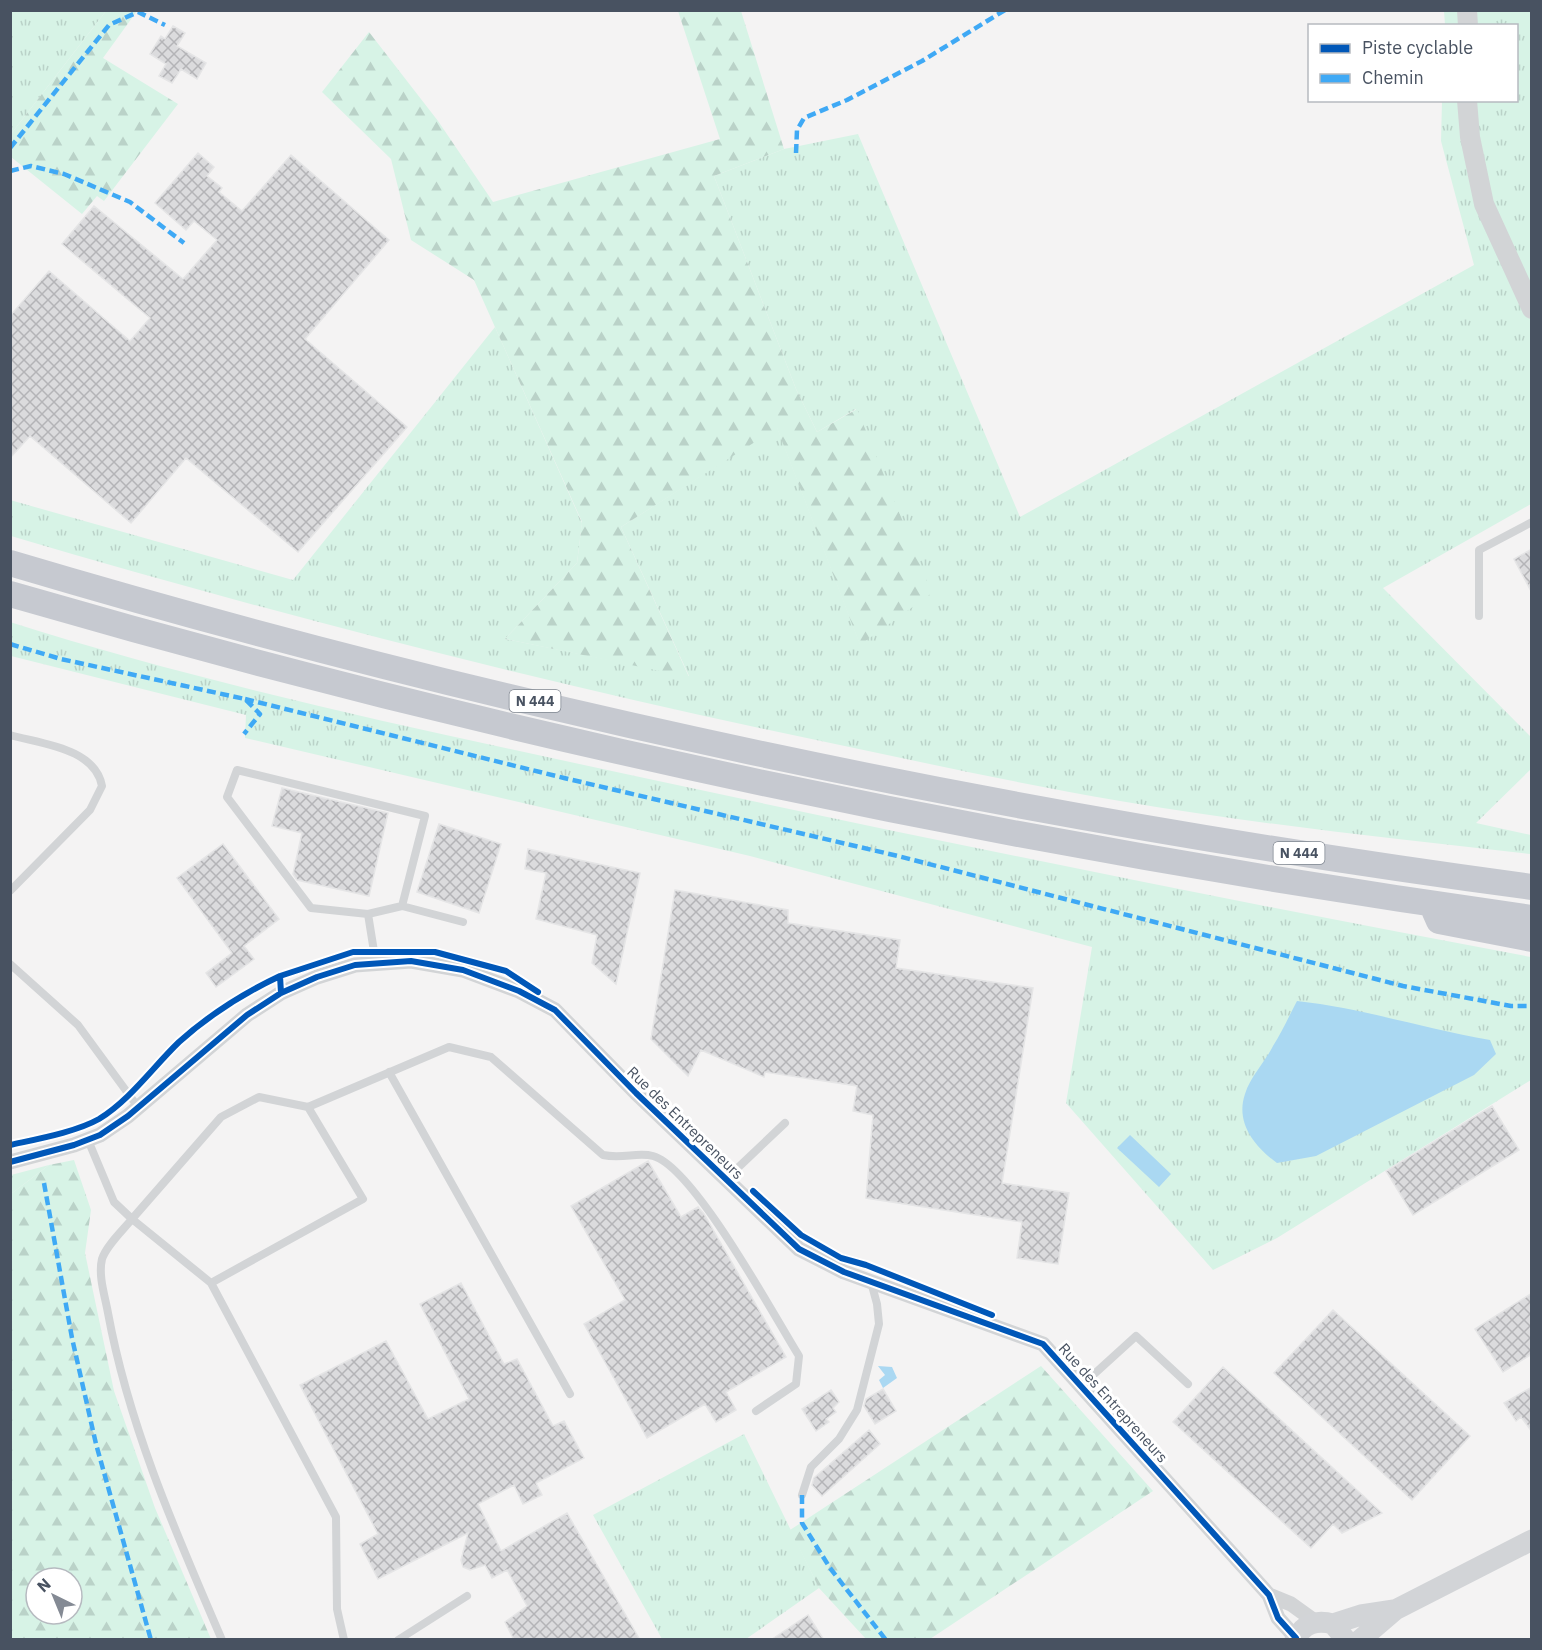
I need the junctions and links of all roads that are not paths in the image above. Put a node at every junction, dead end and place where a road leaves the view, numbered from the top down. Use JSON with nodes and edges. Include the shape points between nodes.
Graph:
{"nodes":[{"id":1,"x":1467,"y":102,"type":"edge"},
{"id":2,"x":1532,"y":309,"type":"edge"},
{"id":3,"x":1532,"y":522,"type":"edge"},
{"id":4,"x":10,"y":562,"type":"edge"},
{"id":5,"x":10,"y":594,"type":"edge"},
{"id":6,"x":1479,"y":616,"type":"dead end"},
{"id":7,"x":10,"y":735,"type":"edge"},
{"id":8,"x":1532,"y":887,"type":"edge"},
{"id":9,"x":10,"y":891,"type":"edge"},
{"id":10,"x":1431,"y":903,"type":"junction"},
{"id":11,"x":402,"y":906,"type":"junction"},
{"id":12,"x":368,"y":914,"type":"junction"},
{"id":13,"x":1532,"y":918,"type":"edge"},
{"id":14,"x":463,"y":922,"type":"dead end"},
{"id":15,"x":1532,"y":939,"type":"edge"},
{"id":16,"x":10,"y":964,"type":"edge"},
{"id":17,"x":376,"y":964,"type":"junction"},
{"id":18,"x":389,"y":1072,"type":"junction"},
{"id":19,"x":138,"y":1107,"type":"junction"},
{"id":20,"x":308,"y":1107,"type":"junction"},
{"id":21,"x":784,"y":1123,"type":"dead end"},
{"id":22,"x":88,"y":1140,"type":"junction"},
{"id":23,"x":10,"y":1162,"type":"edge"},
{"id":24,"x":726,"y":1179,"type":"junction"},
{"id":25,"x":132,"y":1219,"type":"junction"},
{"id":26,"x":870,"y":1281,"type":"junction"},
{"id":27,"x":211,"y":1283,"type":"junction"},
{"id":28,"x":1188,"y":1384,"type":"dead end"},
{"id":29,"x":1081,"y":1386,"type":"junction"},
{"id":30,"x":570,"y":1394,"type":"dead end"},
{"id":31,"x":756,"y":1411,"type":"dead end"},
{"id":32,"x":802,"y":1495,"type":"dead end"},
{"id":33,"x":1532,"y":1540,"type":"edge"},
{"id":34,"x":1269,"y":1595,"type":"junction"},
{"id":35,"x":466,"y":1596,"type":"dead end"},
{"id":36,"x":1395,"y":1610,"type":"junction"},
{"id":37,"x":1332,"y":1629,"type":"edge"},
{"id":38,"x":1296,"y":1639,"type":"edge"},
{"id":39,"x":222,"y":1640,"type":"edge"},
{"id":40,"x":344,"y":1640,"type":"edge"},
{"id":41,"x":398,"y":1640,"type":"edge"},
{"id":42,"x":1360,"y":1640,"type":"edge"}],
"edges":[{"from":1,"to":2,"type":"street","via":[[1484,204]]},
{"from":3,"to":6,"type":"lane","via":[[1479,550]]},
{"from":4,"to":8,"type":"highway","number":"N 444","via":[[393,667],[766,753],[1066,813]]},
{"from":5,"to":10,"type":"highway","number":"N 444","via":[[327,681],[743,779],[1052,840]]},
{"from":7,"to":9,"type":"lane","via":[[86,759],[97,770],[102,786],[90,810]]},
{"from":10,"to":13,"type":"highway","number":"N 444"},
{"from":10,"to":15,"type":"highway","via":[[1439,921]]},
{"from":11,"to":12,"type":"lane"},
{"from":11,"to":12,"type":"lane","via":[[425,816],[237,770],[227,797],[310,908]]},
{"from":11,"to":14,"type":"lane"},
{"from":12,"to":17,"type":"lane"},
{"from":16,"to":19,"type":"lane","via":[[78,1025]]},
{"from":17,"to":19,"type":"street","name":"Rue des Entrepreneurs","via":[[355,965],[281,993],[215,1041]]},
{"from":17,"to":24,"type":"street","name":"Rue des Entrepreneurs","via":[[411,961],[463,970],[519,991],[555,1010]]},
{"from":18,"to":20,"type":"lane"},
{"from":18,"to":30,"type":"lane"},
{"from":18,"to":31,"type":"lane","via":[[449,1047],[491,1057],[603,1155],[655,1156],[672,1168],[707,1206],[799,1356],[796,1384]]},
{"from":19,"to":22,"type":"street","name":"Rue des Entrepreneurs"},
{"from":20,"to":25,"type":"lane","via":[[259,1097],[221,1117]]},
{"from":20,"to":27,"type":"lane","via":[[363,1199]]},
{"from":21,"to":24,"type":"lane"},
{"from":22,"to":23,"type":"street","name":"Rue des Entrepreneurs"},
{"from":22,"to":25,"type":"lane","via":[[114,1202]]},
{"from":24,"to":26,"type":"street","name":"Rue des Entrepreneurs","via":[[799,1249]]},
{"from":25,"to":27,"type":"lane"},
{"from":25,"to":39,"type":"lane","via":[[102,1257],[100,1272],[116,1354],[167,1512]]},
{"from":26,"to":29,"type":"street","name":"Rue des Entrepreneurs","via":[[1043,1344]]},
{"from":26,"to":32,"type":"lane","via":[[878,1304],[879,1324],[857,1410],[839,1439],[811,1467]]},
{"from":27,"to":40,"type":"lane","via":[[336,1517],[336,1609]]},
{"from":28,"to":29,"type":"lane","via":[[1136,1336]]},
{"from":29,"to":34,"type":"street","name":"Rue des Entrepreneurs"},
{"from":33,"to":36,"type":"main road"},
{"from":34,"to":37,"type":"street","name":"Rue des Entrepreneurs"},
{"from":34,"to":38,"type":"street","name":"Rue des Entrepreneurs","via":[[1278,1618]]},
{"from":35,"to":41,"type":"lane"},
{"from":36,"to":37,"type":"main road","via":[[1361,1615]]},
{"from":36,"to":42,"type":"main road"},
{"from":37,"to":38,"type":"main road","via":[[1301,1630]]}]}
